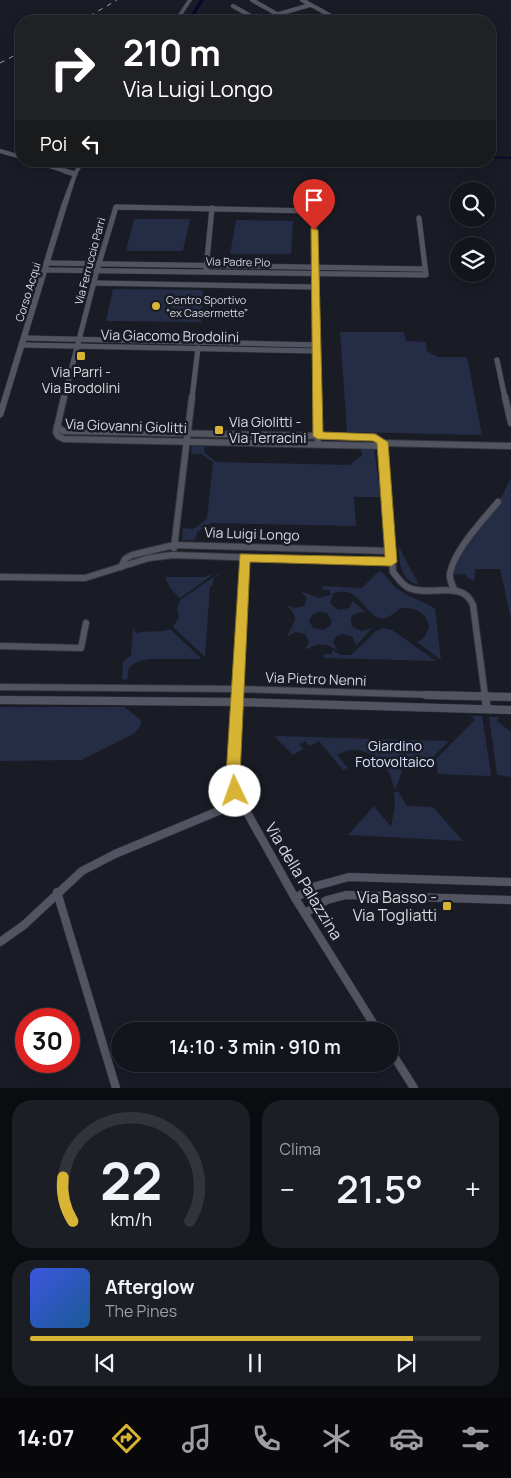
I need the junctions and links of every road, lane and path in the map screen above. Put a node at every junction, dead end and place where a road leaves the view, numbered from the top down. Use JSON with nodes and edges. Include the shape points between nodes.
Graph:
{"nodes":[{"id":1,"x":190,"y":0,"type":"edge"},
{"id":2,"x":252,"y":0,"type":"edge"},
{"id":3,"x":302,"y":0,"type":"edge"},
{"id":4,"x":310,"y":5,"type":"junction"},
{"id":5,"x":233,"y":6,"type":"dead end"},
{"id":6,"x":277,"y":14,"type":"junction"},
{"id":7,"x":180,"y":15,"type":"edge"},
{"id":8,"x":249,"y":15,"type":"edge"},
{"id":9,"x":274,"y":15,"type":"edge"},
{"id":10,"x":330,"y":15,"type":"edge"},
{"id":11,"x":0,"y":151,"type":"edge"},
{"id":12,"x":15,"y":155,"type":"edge"},
{"id":13,"x":53,"y":167,"type":"edge"},
{"id":14,"x":79,"y":167,"type":"edge"},
{"id":15,"x":75,"y":174,"type":"junction"},
{"id":16,"x":212,"y":208,"type":"junction"},
{"id":17,"x":419,"y":218,"type":"dead end"},
{"id":18,"x":46,"y":267,"type":"junction"},
{"id":19,"x":97,"y":267,"type":"junction"},
{"id":20,"x":206,"y":269,"type":"junction"},
{"id":21,"x":314,"y":271,"type":"junction"},
{"id":22,"x":94,"y":283,"type":"junction"},
{"id":23,"x":315,"y":287,"type":"junction"},
{"id":24,"x":80,"y":339,"type":"junction"},
{"id":25,"x":23,"y":342,"type":"junction"},
{"id":26,"x":79,"y":346,"type":"junction"},
{"id":27,"x":198,"y":348,"type":"junction"},
{"id":28,"x":317,"y":348,"type":"junction"},
{"id":29,"x":497,"y":360,"type":"dead end"},
{"id":30,"x":0,"y":416,"type":"edge"},
{"id":31,"x":511,"y":423,"type":"edge"},
{"id":32,"x":57,"y":426,"type":"junction"},
{"id":33,"x":187,"y":433,"type":"junction"},
{"id":34,"x":318,"y":436,"type":"junction"},
{"id":35,"x":186,"y":441,"type":"junction"},
{"id":36,"x":318,"y":444,"type":"junction"},
{"id":37,"x":383,"y":444,"type":"junction"},
{"id":38,"x":511,"y":446,"type":"edge"},
{"id":39,"x":498,"y":502,"type":"dead end"},
{"id":40,"x":174,"y":545,"type":"junction"},
{"id":41,"x":391,"y":551,"type":"junction"},
{"id":42,"x":173,"y":555,"type":"junction"},
{"id":43,"x":244,"y":557,"type":"junction"},
{"id":44,"x":391,"y":562,"type":"junction"},
{"id":45,"x":121,"y":567,"type":"junction"},
{"id":46,"x":0,"y":577,"type":"edge"},
{"id":47,"x":455,"y":591,"type":"junction"},
{"id":48,"x":86,"y":623,"type":"dead end"},
{"id":49,"x":0,"y":646,"type":"edge"},
{"id":50,"x":0,"y":687,"type":"edge"},
{"id":51,"x":238,"y":689,"type":"junction"},
{"id":52,"x":485,"y":697,"type":"junction"},
{"id":53,"x":511,"y":697,"type":"edge"},
{"id":54,"x":0,"y":700,"type":"edge"},
{"id":55,"x":237,"y":702,"type":"junction"},
{"id":56,"x":487,"y":709,"type":"junction"},
{"id":57,"x":511,"y":710,"type":"edge"},
{"id":58,"x":240,"y":802,"type":"junction"},
{"id":59,"x":511,"y":882,"type":"edge"},
{"id":60,"x":57,"y":892,"type":"junction"},
{"id":61,"x":295,"y":898,"type":"junction"},
{"id":62,"x":511,"y":900,"type":"edge"},
{"id":63,"x":305,"y":913,"type":"junction"},
{"id":64,"x":0,"y":942,"type":"edge"},
{"id":65,"x":372,"y":1022,"type":"edge"},
{"id":66,"x":399,"y":1064,"type":"edge"},
{"id":67,"x":116,"y":1088,"type":"edge"},
{"id":68,"x":414,"y":1088,"type":"edge"}],
"edges":[{"from":1,"to":7,"type":"street"},
{"from":2,"to":6,"type":"street"},
{"from":3,"to":4,"type":"street"},
{"from":4,"to":6,"type":"street"},
{"from":4,"to":10,"type":"street"},
{"from":5,"to":8,"type":"street"},
{"from":6,"to":9,"type":"street"},
{"from":11,"to":12,"type":"street"},
{"from":13,"to":15,"type":"street"},
{"from":14,"to":15,"type":"street","name":"Corso Acqui"},
{"from":15,"to":18,"type":"street","name":"Corso Acqui"},
{"from":16,"to":19,"type":"street","name":"Via Ferruccio Parri","via":[[116,206]]},
{"from":16,"to":20,"type":"street"},
{"from":16,"to":21,"type":"street","name":"Via Ferruccio Parri","via":[[314,211]]},
{"from":17,"to":21,"type":"street","name":"Via Padre Pio","via":[[426,275]]},
{"from":18,"to":19,"type":"street","name":"Via Padre Pio"},
{"from":18,"to":25,"type":"street","name":"Corso Acqui"},
{"from":19,"to":20,"type":"street","name":"Via Padre Pio"},
{"from":19,"to":22,"type":"street","name":"Via Ferruccio Parri"},
{"from":20,"to":21,"type":"street","name":"Via Padre Pio"},
{"from":21,"to":23,"type":"street"},
{"from":22,"to":23,"type":"street"},
{"from":22,"to":24,"type":"street","name":"Via Ferruccio Parri"},
{"from":23,"to":28,"type":"street"},
{"from":24,"to":25,"type":"street","name":"Via Giacomo Brodolini"},
{"from":24,"to":26,"type":"street","name":"Via Ferruccio Parri"},
{"from":24,"to":28,"type":"street","name":"Via Giacomo Brodolini"},
{"from":25,"to":26,"type":"street","name":"Via Giacomo Brodolini"},
{"from":25,"to":30,"type":"street","name":"Corso Acqui"},
{"from":26,"to":27,"type":"street","name":"Via Giacomo Brodolini"},
{"from":26,"to":32,"type":"street","name":"Via Ferruccio Parri"},
{"from":27,"to":28,"type":"street","name":"Via Giacomo Brodolini"},
{"from":27,"to":33,"type":"street"},
{"from":28,"to":34,"type":"street"},
{"from":29,"to":31,"type":"street"},
{"from":32,"to":33,"type":"street","name":"Via Giovanni Giolitti","via":[[63,431]]},
{"from":32,"to":35,"type":"street","name":"Via Giovanni Giolitti","via":[[56,434],[62,439]]},
{"from":33,"to":34,"type":"street","name":"Via Giovanni Giolitti"},
{"from":33,"to":35,"type":"street"},
{"from":34,"to":36,"type":"street"},
{"from":34,"to":37,"type":"street","name":"Via Giovanni Giolitti","via":[[375,438]]},
{"from":35,"to":36,"type":"street","name":"Via Giovanni Giolitti"},
{"from":35,"to":40,"type":"street"},
{"from":36,"to":37,"type":"street","name":"Via Giovanni Giolitti"},
{"from":37,"to":38,"type":"street","name":"Via Giovanni Giolitti"},
{"from":37,"to":41,"type":"street"},
{"from":39,"to":47,"type":"street","via":[[453,565],[450,574]]},
{"from":40,"to":41,"type":"street","name":"Via Luigi Longo"},
{"from":40,"to":42,"type":"street"},
{"from":40,"to":45,"type":"street","name":"Via Luigi Longo","via":[[132,555]]},
{"from":41,"to":44,"type":"street"},
{"from":42,"to":43,"type":"street","name":"Via Luigi Longo"},
{"from":42,"to":45,"type":"street","name":"Via Luigi Longo"},
{"from":43,"to":44,"type":"street","name":"Via Luigi Longo"},
{"from":43,"to":51,"type":"street","name":"Via della Palazzina"},
{"from":44,"to":47,"type":"street","via":[[396,577],[410,589]]},
{"from":45,"to":46,"type":"street","name":"Via Luigi Longo","via":[[85,578]]},
{"from":47,"to":52,"type":"street","via":[[472,600]]},
{"from":48,"to":49,"type":"street","via":[[81,648]]},
{"from":50,"to":51,"type":"street","name":"Via Pietro Nenni"},
{"from":51,"to":52,"type":"street","name":"Via Pietro Nenni"},
{"from":51,"to":55,"type":"street","name":"Via della Palazzina"},
{"from":52,"to":53,"type":"street","name":"Via Pietro Nenni"},
{"from":52,"to":56,"type":"street"},
{"from":54,"to":55,"type":"street","name":"Via Pietro Nenni"},
{"from":55,"to":56,"type":"street","name":"Via Pietro Nenni"},
{"from":55,"to":58,"type":"street","name":"Via della Palazzina","via":[[233,776]]},
{"from":56,"to":57,"type":"street","name":"Via Pietro Nenni"},
{"from":58,"to":60,"type":"street","via":[[114,854],[82,871]]},
{"from":58,"to":61,"type":"street","name":"Via della Palazzina"},
{"from":59,"to":61,"type":"street","via":[[349,877],[322,884]]},
{"from":60,"to":64,"type":"street","via":[[24,925]]},
{"from":60,"to":67,"type":"street"},
{"from":61,"to":63,"type":"street","name":"Via della Palazzina"},
{"from":62,"to":63,"type":"street","via":[[346,895],[326,900]]},
{"from":63,"to":65,"type":"street","name":"Via della Palazzina"},
{"from":66,"to":68,"type":"street"}]}
